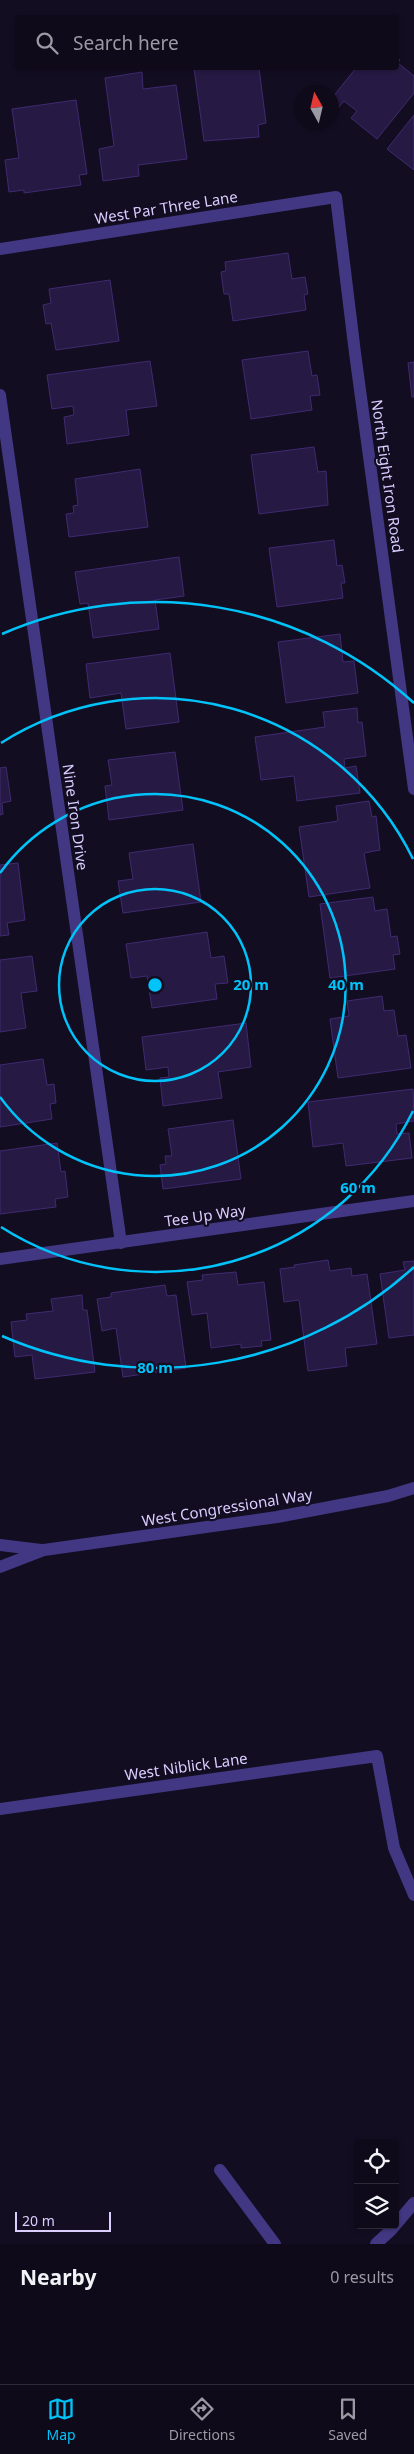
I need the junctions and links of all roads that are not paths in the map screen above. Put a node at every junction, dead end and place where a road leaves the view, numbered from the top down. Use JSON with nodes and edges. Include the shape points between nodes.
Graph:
{"nodes":[{"id":1,"x":336,"y":197,"type":"joint"},
{"id":2,"x":0,"y":249,"type":"edge"},
{"id":3,"x":0,"y":395,"type":"edge"},
{"id":4,"x":414,"y":789,"type":"edge"},
{"id":5,"x":414,"y":1201,"type":"edge"},
{"id":6,"x":121,"y":1244,"type":"junction"},
{"id":7,"x":0,"y":1259,"type":"edge"},
{"id":8,"x":414,"y":1488,"type":"edge"},
{"id":9,"x":0,"y":1545,"type":"edge"},
{"id":10,"x":44,"y":1550,"type":"junction"},
{"id":11,"x":0,"y":1567,"type":"edge"},
{"id":12,"x":0,"y":1809,"type":"edge"},
{"id":13,"x":414,"y":1895,"type":"edge"},
{"id":14,"x":220,"y":2170,"type":"dead end"},
{"id":15,"x":414,"y":2203,"type":"edge"},
{"id":16,"x":275,"y":2244,"type":"edge"},
{"id":17,"x":376,"y":2244,"type":"edge"}],
"edges":[{"from":1,"to":2,"type":"street","name":"West Par Three Lane"},
{"from":1,"to":4,"type":"street","name":"North Eight Iron Road"},
{"from":3,"to":6,"type":"street","name":"Nine Iron Drive"},
{"from":5,"to":6,"type":"street","name":"Tee Up Way"},
{"from":6,"to":7,"type":"street","name":"Tee Up Way"},
{"from":8,"to":10,"type":"street","name":"West Congressional Way","via":[[305,1512]]},
{"from":9,"to":10,"type":"street","name":"West Congressional Way"},
{"from":10,"to":11,"type":"street","name":"West Congressional Way"},
{"from":12,"to":13,"type":"street","name":"West Niblick Lane","via":[[377,1756],[394,1848]]},
{"from":14,"to":16,"type":"street"},
{"from":15,"to":17,"type":"street"}]}
